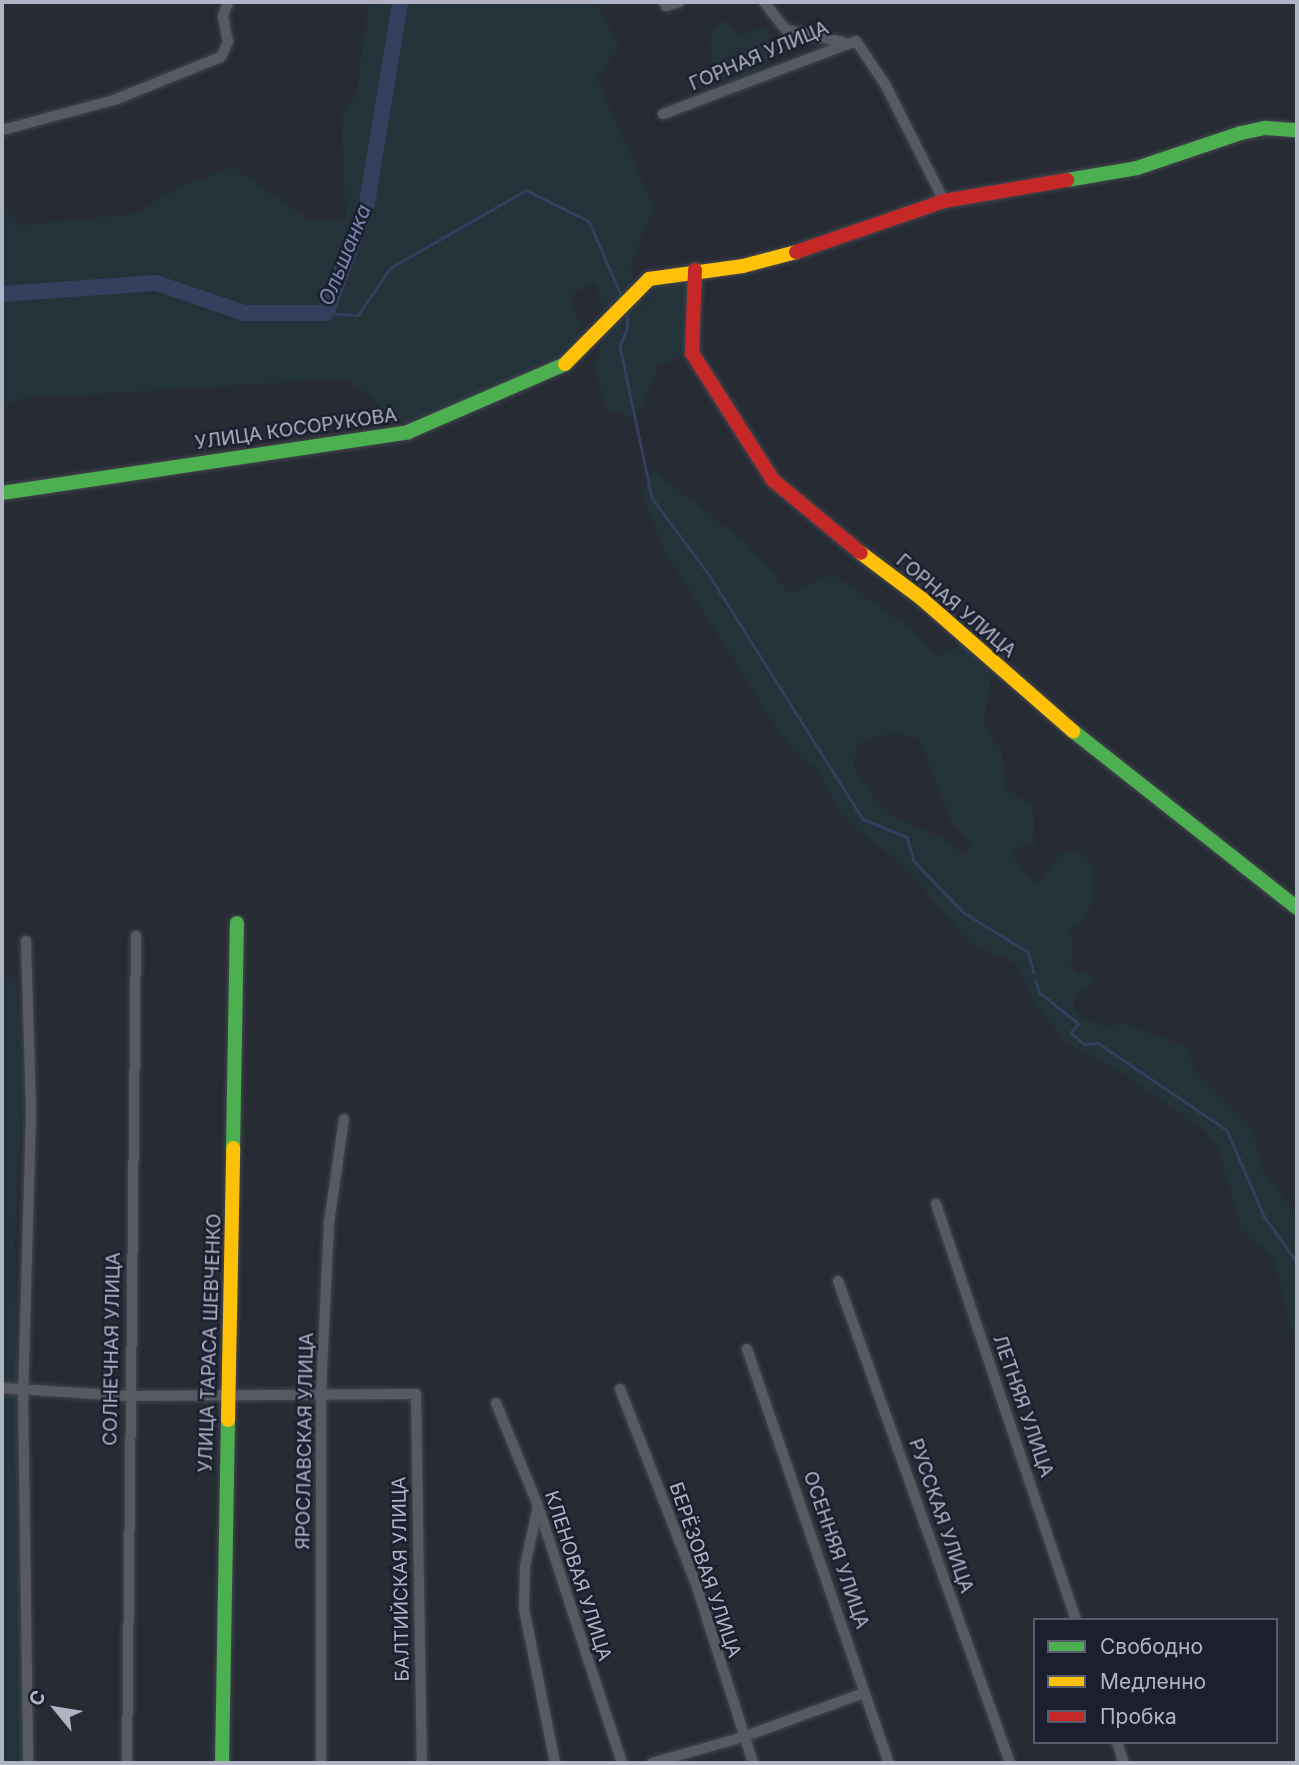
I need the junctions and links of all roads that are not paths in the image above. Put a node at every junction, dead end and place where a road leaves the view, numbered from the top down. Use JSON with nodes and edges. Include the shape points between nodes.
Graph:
{"nodes":[{"id":1,"x":228,"y":2,"type":"edge"},
{"id":2,"x":679,"y":2,"type":"edge"},
{"id":3,"x":764,"y":2,"type":"edge"},
{"id":4,"x":665,"y":4,"type":"edge"},
{"id":5,"x":844,"y":41,"type":"junction"},
{"id":6,"x":663,"y":114,"type":"dead end"},
{"id":7,"x":2,"y":130,"type":"edge"},
{"id":8,"x":1297,"y":130,"type":"edge"},
{"id":9,"x":944,"y":201,"type":"junction"},
{"id":10,"x":695,"y":270,"type":"junction"},
{"id":11,"x":2,"y":494,"type":"edge"},
{"id":12,"x":1297,"y":908,"type":"edge"},
{"id":13,"x":237,"y":923,"type":"dead end"},
{"id":14,"x":136,"y":936,"type":"dead end"},
{"id":15,"x":26,"y":941,"type":"dead end"},
{"id":16,"x":344,"y":1119,"type":"dead end"},
{"id":17,"x":936,"y":1204,"type":"dead end"},
{"id":18,"x":838,"y":1281,"type":"dead end"},
{"id":19,"x":747,"y":1349,"type":"dead end"},
{"id":20,"x":2,"y":1388,"type":"edge"},
{"id":21,"x":620,"y":1389,"type":"dead end"},
{"id":22,"x":23,"y":1391,"type":"junction"},
{"id":23,"x":321,"y":1393,"type":"junction"},
{"id":24,"x":229,"y":1394,"type":"junction"},
{"id":25,"x":127,"y":1396,"type":"junction"},
{"id":26,"x":496,"y":1403,"type":"dead end"},
{"id":27,"x":538,"y":1506,"type":"junction"},
{"id":28,"x":1075,"y":1618,"type":"edge"},
{"id":29,"x":864,"y":1693,"type":"junction"},
{"id":30,"x":743,"y":1737,"type":"junction"},
{"id":31,"x":1118,"y":1744,"type":"edge"},
{"id":32,"x":28,"y":1763,"type":"edge"},
{"id":33,"x":127,"y":1763,"type":"edge"},
{"id":34,"x":222,"y":1763,"type":"edge"},
{"id":35,"x":321,"y":1763,"type":"edge"},
{"id":36,"x":422,"y":1763,"type":"edge"},
{"id":37,"x":555,"y":1763,"type":"edge"},
{"id":38,"x":622,"y":1763,"type":"edge"},
{"id":39,"x":652,"y":1763,"type":"edge"},
{"id":40,"x":753,"y":1763,"type":"edge"},
{"id":41,"x":890,"y":1763,"type":"edge"},
{"id":42,"x":1010,"y":1763,"type":"edge"},
{"id":43,"x":1124,"y":1763,"type":"edge"}],
"edges":[{"from":1,"to":7,"type":"street","via":[[223,16],[228,42],[221,57],[114,100]]},
{"from":2,"to":4,"type":"street"},
{"from":3,"to":5,"type":"street","via":[[786,30]]},
{"from":5,"to":6,"type":"street","name":"ГОРНАЯ УЛИЦА"},
{"from":5,"to":9,"type":"street","name":"ГОРНАЯ УЛИЦА","via":[[856,41],[886,84]]},
{"from":8,"to":9,"type":"street","name":"УЛИЦА КОСОРУКОВА","via":[[1253,130],[1136,168]]},
{"from":9,"to":10,"type":"street","name":"УЛИЦА КОСОРУКОВА","via":[[811,248],[743,266]]},
{"from":10,"to":11,"type":"street","name":"УЛИЦА КОСОРУКОВА","via":[[649,279],[562,368],[408,432]]},
{"from":10,"to":12,"type":"street","name":"ГОРНАЯ УЛИЦА","via":[[692,353],[773,480],[922,599],[1116,769]]},
{"from":13,"to":24,"type":"street","name":"УЛИЦА ТАРАСА ШЕВЧЕНКО"},
{"from":14,"to":25,"type":"street","name":"СОЛНЕЧНАЯ УЛИЦА"},
{"from":15,"to":22,"type":"street","via":[[31,1112]]},
{"from":16,"to":23,"type":"street","name":"ЯРОСЛАВСКАЯ УЛИЦА","via":[[329,1223]]},
{"from":17,"to":28,"type":"street","name":"ЛЕТНЯЯ УЛИЦА"},
{"from":18,"to":42,"type":"street","name":"РУССКАЯ УЛИЦА"},
{"from":19,"to":29,"type":"street","name":"ОСЕННЯЯ УЛИЦА"},
{"from":20,"to":22,"type":"street"},
{"from":21,"to":30,"type":"street","name":"БЕРЁЗОВАЯ УЛИЦА","via":[[695,1581]]},
{"from":22,"to":25,"type":"street"},
{"from":22,"to":32,"type":"street"},
{"from":23,"to":24,"type":"street"},
{"from":23,"to":35,"type":"street","name":"ЯРОСЛАВСКАЯ УЛИЦА"},
{"from":23,"to":36,"type":"street","name":"БАЛТИЙСКАЯ УЛИЦА","via":[[416,1394]]},
{"from":24,"to":25,"type":"street"},
{"from":24,"to":34,"type":"street","name":"УЛИЦА ТАРАСА ШЕВЧЕНКО"},
{"from":25,"to":33,"type":"street","name":"СОЛНЕЧНАЯ УЛИЦА"},
{"from":26,"to":27,"type":"street","name":"КЛЕНОВАЯ УЛИЦА"},
{"from":27,"to":37,"type":"street","via":[[525,1566],[524,1609]]},
{"from":27,"to":38,"type":"street","name":"КЛЕНОВАЯ УЛИЦА"},
{"from":29,"to":30,"type":"street"},
{"from":29,"to":41,"type":"street","name":"ОСЕННЯЯ УЛИЦА"},
{"from":30,"to":39,"type":"street"},
{"from":30,"to":40,"type":"street","name":"БЕРЁЗОВАЯ УЛИЦА"},
{"from":31,"to":43,"type":"street"}]}
